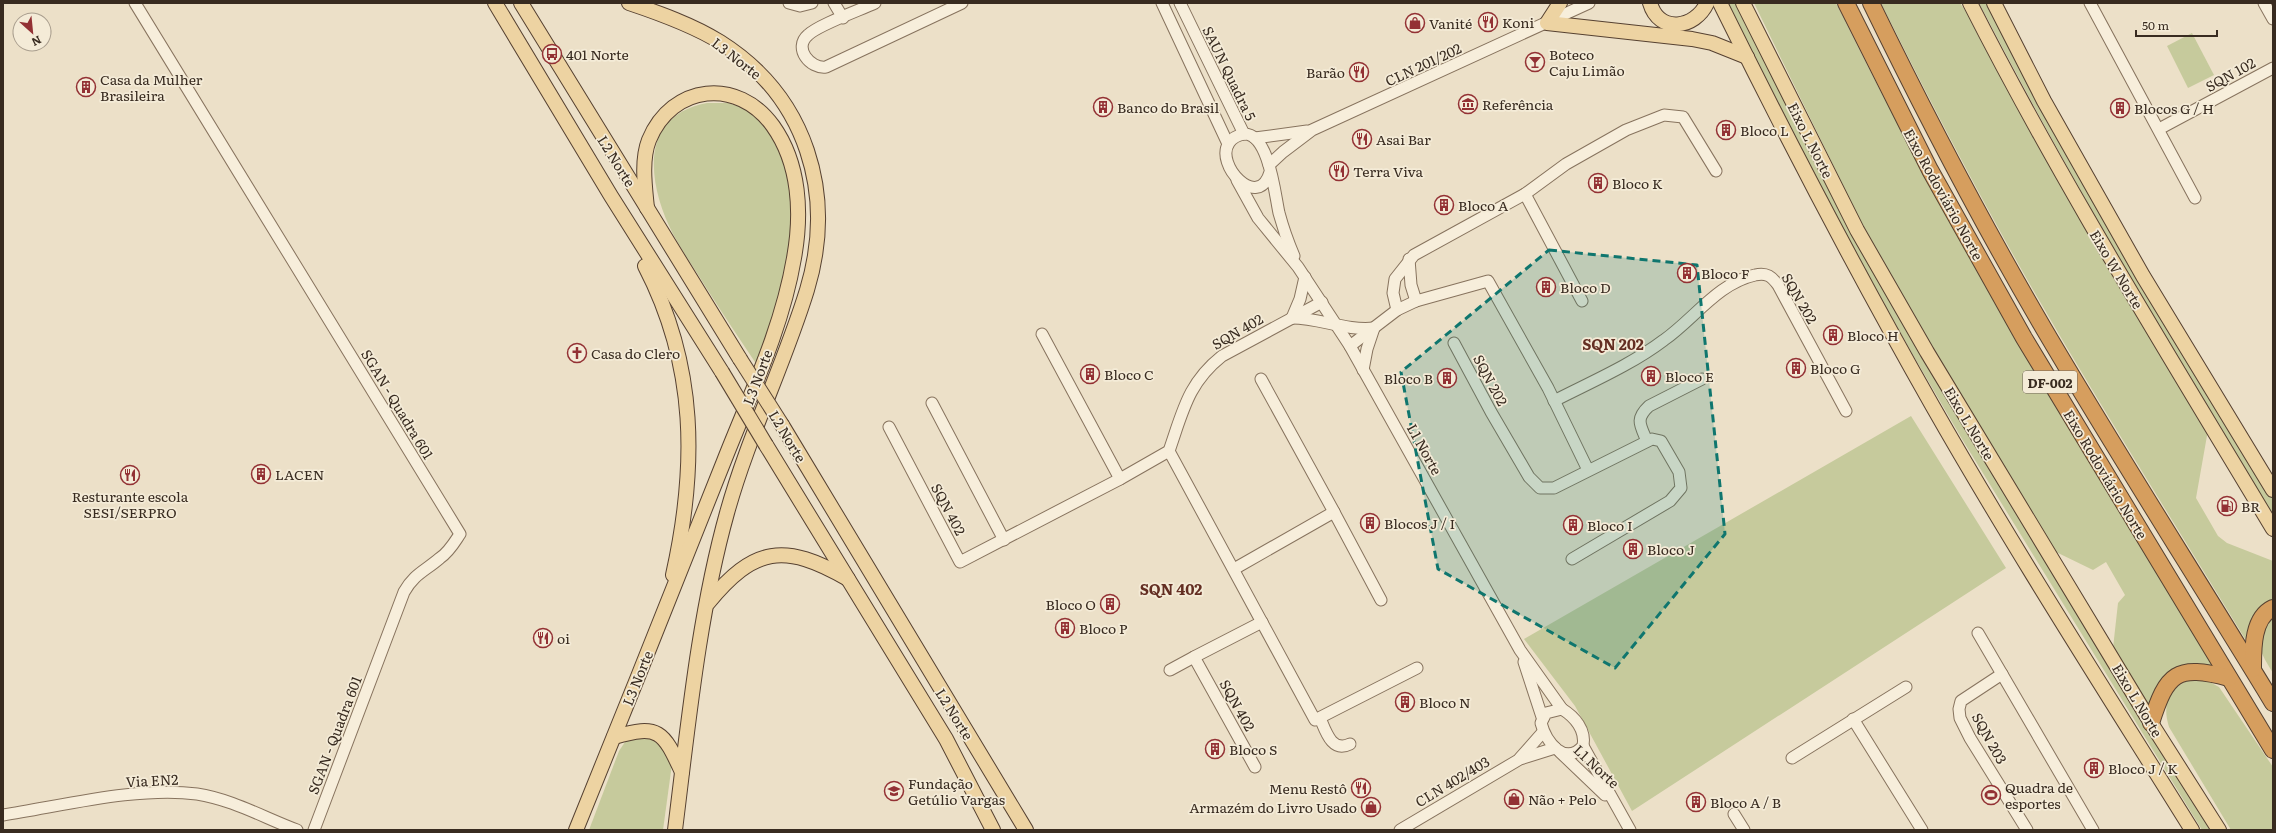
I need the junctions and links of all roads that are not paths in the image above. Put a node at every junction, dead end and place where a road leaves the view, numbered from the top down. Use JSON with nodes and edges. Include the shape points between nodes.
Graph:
{"nodes":[{"id":1,"x":135,"y":3,"type":"edge"},
{"id":2,"x":495,"y":3,"type":"edge"},
{"id":3,"x":521,"y":3,"type":"edge"},
{"id":4,"x":629,"y":3,"type":"edge"},
{"id":5,"x":789,"y":3,"type":"edge"},
{"id":6,"x":812,"y":3,"type":"edge"},
{"id":7,"x":834,"y":3,"type":"edge"},
{"id":8,"x":875,"y":3,"type":"edge"},
{"id":9,"x":962,"y":3,"type":"edge"},
{"id":10,"x":1162,"y":3,"type":"edge"},
{"id":11,"x":1180,"y":3,"type":"edge"},
{"id":12,"x":1560,"y":3,"type":"edge"},
{"id":13,"x":1589,"y":3,"type":"edge"},
{"id":14,"x":1650,"y":3,"type":"edge"},
{"id":15,"x":1707,"y":3,"type":"edge"},
{"id":16,"x":1720,"y":3,"type":"edge"},
{"id":17,"x":1743,"y":3,"type":"edge"},
{"id":18,"x":1846,"y":3,"type":"edge"},
{"id":19,"x":1871,"y":3,"type":"edge"},
{"id":20,"x":1970,"y":3,"type":"edge"},
{"id":21,"x":1994,"y":3,"type":"edge"},
{"id":22,"x":2090,"y":3,"type":"edge"},
{"id":23,"x":2264,"y":3,"type":"edge"},
{"id":24,"x":859,"y":6,"type":"edge"},
{"id":25,"x":944,"y":8,"type":"edge"},
{"id":26,"x":843,"y":18,"type":"junction"},
{"id":27,"x":2273,"y":19,"type":"edge"},
{"id":28,"x":1547,"y":23,"type":"junction"},
{"id":29,"x":1747,"y":57,"type":"junction"},
{"id":30,"x":2273,"y":68,"type":"edge"},
{"id":31,"x":2159,"y":129,"type":"junction"},
{"id":32,"x":1312,"y":130,"type":"junction"},
{"id":33,"x":1249,"y":136,"type":"junction"},
{"id":34,"x":1228,"y":144,"type":"junction"},
{"id":35,"x":1270,"y":169,"type":"junction"},
{"id":36,"x":1716,"y":171,"type":"dead end"},
{"id":37,"x":1237,"y":180,"type":"junction"},
{"id":38,"x":1525,"y":194,"type":"junction"},
{"id":39,"x":611,"y":196,"type":"junction"},
{"id":40,"x":2195,"y":198,"type":"dead end"},
{"id":41,"x":647,"y":208,"type":"junction"},
{"id":42,"x":1409,"y":259,"type":"junction"},
{"id":43,"x":1298,"y":267,"type":"junction"},
{"id":44,"x":1305,"y":277,"type":"junction"},
{"id":45,"x":1416,"y":301,"type":"junction"},
{"id":46,"x":1582,"y":301,"type":"dead end"},
{"id":47,"x":1322,"y":302,"type":"junction"},
{"id":48,"x":1397,"y":310,"type":"junction"},
{"id":49,"x":1292,"y":318,"type":"junction"},
{"id":50,"x":1336,"y":323,"type":"junction"},
{"id":51,"x":1374,"y":328,"type":"junction"},
{"id":52,"x":1042,"y":334,"type":"dead end"},
{"id":53,"x":1454,"y":343,"type":"dead end"},
{"id":54,"x":1350,"y":346,"type":"junction"},
{"id":55,"x":1363,"y":370,"type":"junction"},
{"id":56,"x":1262,"y":379,"type":"dead end"},
{"id":57,"x":1702,"y":379,"type":"dead end"},
{"id":58,"x":1554,"y":402,"type":"junction"},
{"id":59,"x":932,"y":403,"type":"dead end"},
{"id":60,"x":1846,"y":412,"type":"dead end"},
{"id":61,"x":889,"y":427,"type":"dead end"},
{"id":62,"x":1647,"y":441,"type":"junction"},
{"id":63,"x":1169,"y":451,"type":"junction"},
{"id":64,"x":1588,"y":470,"type":"junction"},
{"id":65,"x":1120,"y":479,"type":"junction"},
{"id":66,"x":2273,"y":490,"type":"edge"},
{"id":67,"x":1334,"y":512,"type":"junction"},
{"id":68,"x":2273,"y":529,"type":"edge"},
{"id":69,"x":1004,"y":540,"type":"junction"},
{"id":70,"x":1572,"y":559,"type":"dead end"},
{"id":71,"x":1234,"y":569,"type":"junction"},
{"id":72,"x":850,"y":580,"type":"junction"},
{"id":73,"x":1381,"y":600,"type":"dead end"},
{"id":74,"x":666,"y":604,"type":"junction"},
{"id":75,"x":706,"y":605,"type":"junction"},
{"id":76,"x":2273,"y":608,"type":"edge"},
{"id":77,"x":1262,"y":622,"type":"junction"},
{"id":78,"x":1978,"y":633,"type":"dead end"},
{"id":79,"x":1520,"y":650,"type":"junction"},
{"id":80,"x":1194,"y":657,"type":"junction"},
{"id":81,"x":1417,"y":668,"type":"dead end"},
{"id":82,"x":2253,"y":669,"type":"junction"},
{"id":83,"x":1170,"y":670,"type":"dead end"},
{"id":84,"x":2002,"y":674,"type":"junction"},
{"id":85,"x":2229,"y":678,"type":"junction"},
{"id":86,"x":1906,"y":687,"type":"dead end"},
{"id":87,"x":2273,"y":703,"type":"edge"},
{"id":88,"x":1562,"y":709,"type":"junction"},
{"id":89,"x":1542,"y":717,"type":"junction"},
{"id":90,"x":1320,"y":718,"type":"junction"},
{"id":91,"x":1853,"y":719,"type":"junction"},
{"id":92,"x":2151,"y":722,"type":"junction"},
{"id":93,"x":1543,"y":732,"type":"junction"},
{"id":94,"x":614,"y":737,"type":"junction"},
{"id":95,"x":1350,"y":744,"type":"dead end"},
{"id":96,"x":1583,"y":746,"type":"junction"},
{"id":97,"x":1557,"y":750,"type":"junction"},
{"id":98,"x":2273,"y":750,"type":"edge"},
{"id":99,"x":1792,"y":758,"type":"dead end"},
{"id":100,"x":1520,"y":759,"type":"junction"},
{"id":101,"x":1255,"y":767,"type":"dead end"},
{"id":102,"x":682,"y":772,"type":"junction"},
{"id":103,"x":1613,"y":802,"type":"junction"},
{"id":104,"x":3,"y":812,"type":"edge"},
{"id":105,"x":1734,"y":814,"type":"dead end"},
{"id":106,"x":297,"y":830,"type":"edge"},
{"id":107,"x":314,"y":830,"type":"edge"},
{"id":108,"x":576,"y":830,"type":"edge"},
{"id":109,"x":675,"y":830,"type":"edge"},
{"id":110,"x":994,"y":830,"type":"edge"},
{"id":111,"x":1026,"y":830,"type":"edge"},
{"id":112,"x":1400,"y":830,"type":"edge"},
{"id":113,"x":1630,"y":830,"type":"edge"},
{"id":114,"x":1744,"y":830,"type":"edge"},
{"id":115,"x":1922,"y":830,"type":"edge"},
{"id":116,"x":2027,"y":830,"type":"edge"},
{"id":117,"x":2093,"y":830,"type":"edge"},
{"id":118,"x":2192,"y":830,"type":"edge"},
{"id":119,"x":2219,"y":830,"type":"edge"}],
"edges":[{"from":1,"to":107,"type":"street","name":"SGAN - Quadra 601","via":[[460,534],[441,558],[411,579],[404,592]]},
{"from":2,"to":39,"type":"main road","name":"L2 Norte"},
{"from":3,"to":41,"type":"main road","name":"L2 Norte"},
{"from":4,"to":75,"type":"main road","name":"L3 Norte","via":[[686,25],[720,42],[745,61],[770,85],[789,111],[806,146],[816,178],[819,210],[807,289],[737,477],[720,538]]},
{"from":5,"to":6,"type":"street","via":[[800,6]]},
{"from":7,"to":26,"type":"street"},
{"from":8,"to":24,"type":"street"},
{"from":9,"to":25,"type":"street"},
{"from":10,"to":34,"type":"street"},
{"from":11,"to":33,"type":"street","name":"SAUN Quadra 5"},
{"from":12,"to":28,"type":"main road"},
{"from":13,"to":28,"type":"street","name":"CLN 201/202"},
{"from":14,"to":15,"type":"main road","via":[[1654,14],[1673,24],[1696,19]]},
{"from":16,"to":29,"type":"main road","name":"Eixo L Norte"},
{"from":17,"to":92,"type":"main road","name":"Eixo L Norte","via":[[1857,230],[1927,352]]},
{"from":18,"to":85,"type":"highway","name":"Eixo Rodoviário Norte","number":"DF-002","via":[[1927,163],[2020,331]]},
{"from":19,"to":82,"type":"highway","name":"Eixo Rodoviário Norte","number":"DF-002","via":[[1910,84],[1970,197],[2045,329]]},
{"from":20,"to":68,"type":"main road","name":"Eixo W Norte","via":[[2098,238]]},
{"from":21,"to":66,"type":"main road","name":"Eixo W Norte","via":[[2044,100],[2144,276]]},
{"from":22,"to":31,"type":"street"},
{"from":23,"to":27,"type":"street"},
{"from":24,"to":26,"type":"street"},
{"from":25,"to":26,"type":"street","via":[[826,67],[819,68],[810,64],[803,52],[804,38],[819,28]]},
{"from":28,"to":29,"type":"main road","via":[[1692,38]]},
{"from":28,"to":32,"type":"street","name":"CLN 201/202"},
{"from":29,"to":118,"type":"main road","name":"Eixo L Norte","via":[[1849,257],[1933,407],[2021,557]]},
{"from":30,"to":31,"type":"street","name":"SQN 102"},
{"from":31,"to":40,"type":"street"},
{"from":32,"to":33,"type":"street","name":"CLN 201/202"},
{"from":32,"to":35,"type":"street","name":"CLN 201/202","via":[[1283,152]]},
{"from":33,"to":34,"type":"street","via":[[1233,138]]},
{"from":33,"to":35,"type":"street","via":[[1266,155]]},
{"from":34,"to":37,"type":"street","via":[[1226,153]]},
{"from":35,"to":37,"type":"street","via":[[1266,181],[1260,186],[1248,186]]},
{"from":35,"to":43,"type":"street","name":"L1 Norte","via":[[1285,233]]},
{"from":36,"to":38,"type":"street","via":[[1688,121],[1683,117],[1664,115],[1626,130],[1573,160]]},
{"from":37,"to":43,"type":"street","name":"L1 Norte","via":[[1258,218]]},
{"from":38,"to":42,"type":"street"},
{"from":38,"to":46,"type":"street"},
{"from":39,"to":72,"type":"main road","name":"L2 Norte","bridge":true},
{"from":39,"to":74,"type":"main road","via":[[655,285],[669,321],[687,408],[690,437],[688,485],[684,522]]},
{"from":41,"to":74,"type":"main road","name":"L3 Norte","via":[[647,143],[666,112],[693,96],[710,93],[737,97],[753,105],[764,114],[786,147],[794,173],[798,220],[795,257],[786,296],[688,556]]},
{"from":41,"to":111,"type":"main road","name":"L2 Norte","bridge":true,"via":[[782,425]]},
{"from":42,"to":45,"type":"street","via":[[1411,285]]},
{"from":42,"to":48,"type":"street","via":[[1395,279],[1393,293]]},
{"from":43,"to":44,"type":"street","name":"L1 Norte"},
{"from":44,"to":47,"type":"street","name":"L1 Norte"},
{"from":44,"to":49,"type":"street"},
{"from":45,"to":48,"type":"street"},
{"from":45,"to":58,"type":"street","via":[[1488,281]]},
{"from":47,"to":49,"type":"street","name":"SQN 402"},
{"from":47,"to":50,"type":"street","name":"L1 Norte"},
{"from":48,"to":51,"type":"street"},
{"from":49,"to":50,"type":"street"},
{"from":49,"to":63,"type":"street","name":"SQN 402","via":[[1208,366],[1198,378],[1186,403]]},
{"from":50,"to":51,"type":"street","via":[[1355,329]]},
{"from":50,"to":54,"type":"street","name":"L1 Norte"},
{"from":51,"to":54,"type":"street"},
{"from":51,"to":55,"type":"street"},
{"from":52,"to":65,"type":"street"},
{"from":53,"to":64,"type":"street","name":"SQN 202","via":[[1491,412],[1535,484],[1540,488],[1554,488]]},
{"from":54,"to":55,"type":"street","name":"L1 Norte"},
{"from":55,"to":79,"type":"street","name":"L1 Norte"},
{"from":56,"to":67,"type":"street"},
{"from":57,"to":62,"type":"street","via":[[1649,406],[1642,413],[1640,426]]},
{"from":58,"to":60,"type":"street","name":"SQN 202","via":[[1664,340],[1718,293],[1738,281],[1765,274],[1772,277],[1778,285]]},
{"from":58,"to":64,"type":"street"},
{"from":59,"to":69,"type":"street"},
{"from":61,"to":69,"type":"street","name":"SQN 402","via":[[960,562]]},
{"from":62,"to":64,"type":"street","name":"SQN 202"},
{"from":62,"to":70,"type":"street","via":[[1656,439],[1664,445],[1679,472],[1681,488],[1670,500]]},
{"from":63,"to":65,"type":"street","name":"SQN 402"},
{"from":63,"to":71,"type":"street"},
{"from":65,"to":69,"type":"street","name":"SQN 402"},
{"from":67,"to":71,"type":"street"},
{"from":67,"to":73,"type":"street"},
{"from":71,"to":77,"type":"street"},
{"from":72,"to":75,"type":"main road","via":[[814,562],[795,556],[762,557],[735,573]]},
{"from":72,"to":110,"type":"main road","name":"L2 Norte","via":[[960,764]]},
{"from":74,"to":94,"type":"main road","name":"L3 Norte"},
{"from":75,"to":102,"type":"main road","name":"L3 Norte"},
{"from":76,"to":82,"type":"highway","via":[[2262,619],[2256,633]]},
{"from":77,"to":80,"type":"street"},
{"from":77,"to":90,"type":"street","via":[[1315,720]]},
{"from":78,"to":84,"type":"street"},
{"from":79,"to":88,"type":"street","name":"L1 Norte"},
{"from":79,"to":89,"type":"street","name":"L1 Norte"},
{"from":80,"to":83,"type":"street"},
{"from":80,"to":101,"type":"street","name":"SQN 402"},
{"from":81,"to":90,"type":"street"},
{"from":82,"to":87,"type":"highway","name":"Eixo Rodoviário Norte","number":"DF-002"},
{"from":84,"to":116,"type":"street","name":"SQN 203","via":[[1961,701],[1960,718]]},
{"from":84,"to":117,"type":"street"},
{"from":85,"to":92,"type":"highway","via":[[2195,671],[2177,676],[2167,684],[2160,695]]},
{"from":85,"to":98,"type":"highway","name":"Eixo Rodoviário Norte","number":"DF-002"},
{"from":86,"to":91,"type":"street"},
{"from":88,"to":89,"type":"street","via":[[1546,713]]},
{"from":88,"to":96,"type":"street","via":[[1572,715],[1578,724],[1584,740]]},
{"from":89,"to":93,"type":"street"},
{"from":90,"to":95,"type":"street","via":[[1335,746]]},
{"from":91,"to":99,"type":"street"},
{"from":91,"to":115,"type":"street"},
{"from":92,"to":119,"type":"main road","name":"Eixo L Norte"},
{"from":93,"to":97,"type":"street"},
{"from":93,"to":100,"type":"street","name":"CLN 402/403"},
{"from":94,"to":102,"type":"main road","via":[[639,731],[655,732],[671,747]]},
{"from":94,"to":108,"type":"main road","name":"L3 Norte"},
{"from":96,"to":97,"type":"street","via":[[1571,754]]},
{"from":96,"to":103,"type":"street","name":"L1 Norte"},
{"from":97,"to":100,"type":"street","name":"CLN 402/403"},
{"from":97,"to":103,"type":"street","name":"L1 Norte"},
{"from":100,"to":112,"type":"street","name":"CLN 402/403"},
{"from":102,"to":109,"type":"main road","name":"L3 Norte"},
{"from":103,"to":113,"type":"street","name":"L1 Norte"},
{"from":104,"to":106,"type":"street","name":"Via EN2","via":[[113,797],[175,792],[198,794],[228,803]]},
{"from":105,"to":114,"type":"street"}]}
